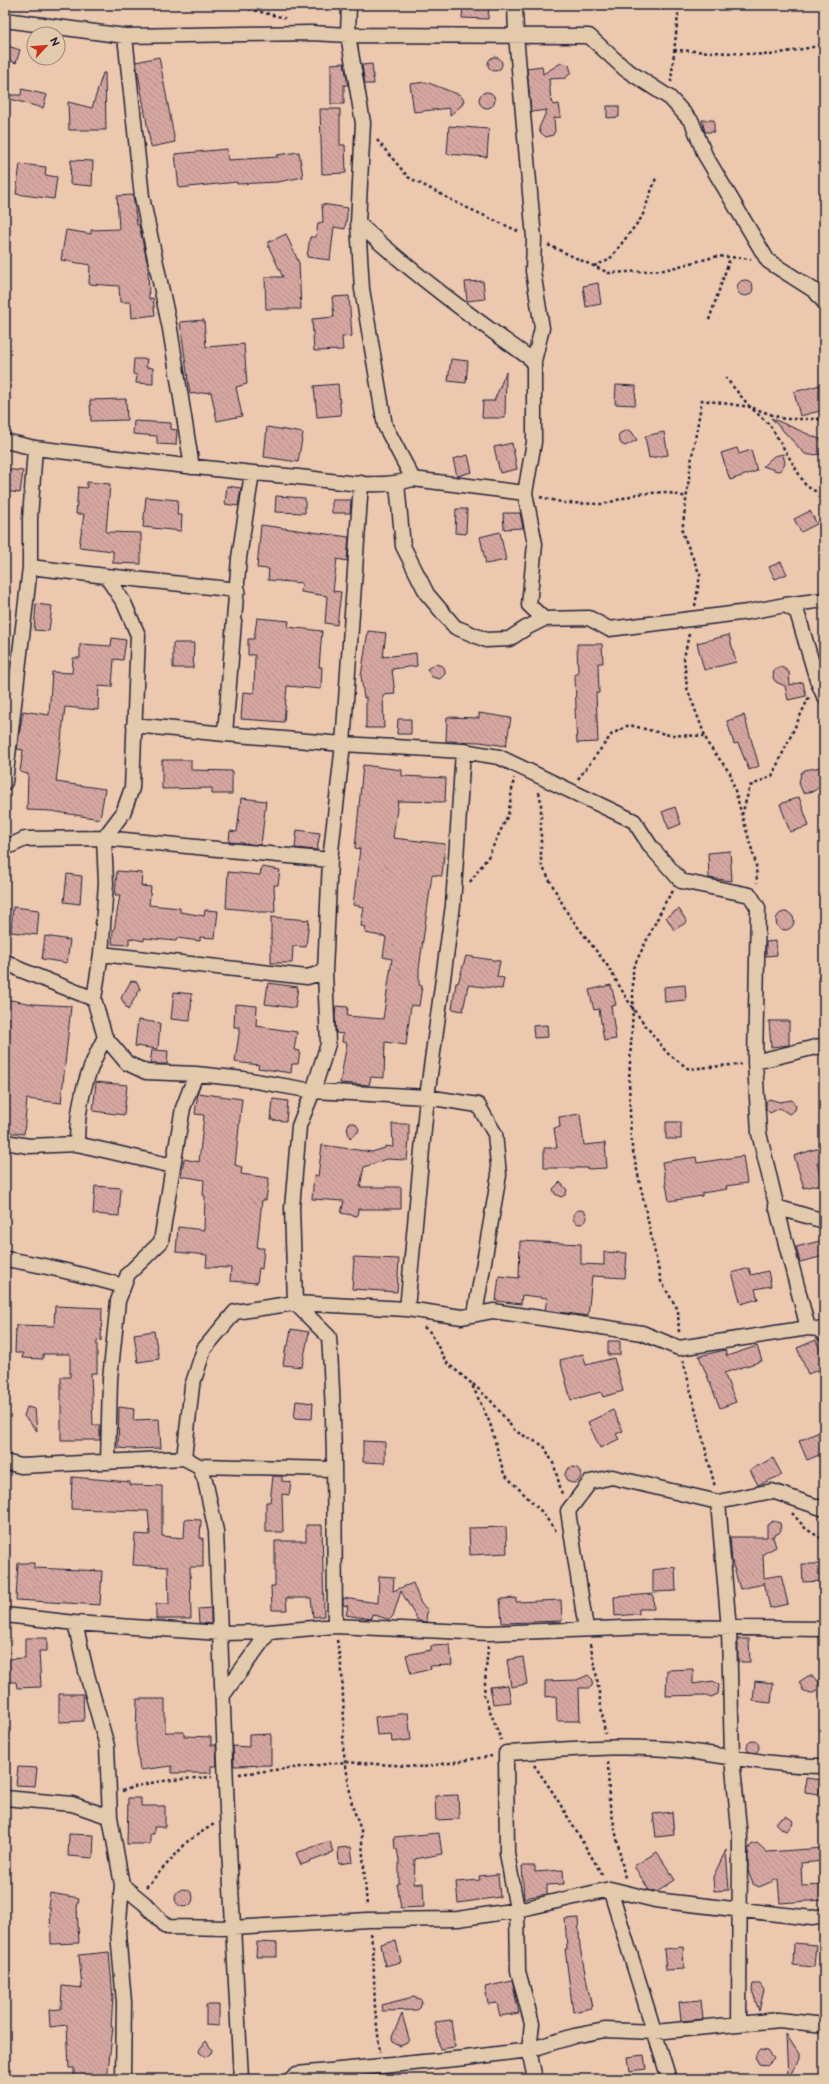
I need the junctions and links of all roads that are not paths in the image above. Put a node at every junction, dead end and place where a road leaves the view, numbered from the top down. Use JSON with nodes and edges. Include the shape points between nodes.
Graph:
{"nodes":[{"id":1,"x":349,"y":5,"type":"edge"},
{"id":2,"x":515,"y":5,"type":"edge"},
{"id":3,"x":5,"y":20,"type":"edge"},
{"id":4,"x":348,"y":35,"type":"junction"},
{"id":5,"x":516,"y":35,"type":"junction"},
{"id":6,"x":125,"y":36,"type":"junction"},
{"id":7,"x":358,"y":223,"type":"junction"},
{"id":8,"x":824,"y":302,"type":"edge"},
{"id":9,"x":534,"y":361,"type":"junction"},
{"id":10,"x":5,"y":441,"type":"edge"},
{"id":11,"x":35,"y":448,"type":"junction"},
{"id":12,"x":192,"y":467,"type":"junction"},
{"id":13,"x":252,"y":473,"type":"junction"},
{"id":14,"x":413,"y":479,"type":"junction"},
{"id":15,"x":362,"y":483,"type":"junction"},
{"id":16,"x":397,"y":484,"type":"junction"},
{"id":17,"x":525,"y":493,"type":"junction"},
{"id":18,"x":30,"y":567,"type":"junction"},
{"id":19,"x":106,"y":576,"type":"junction"},
{"id":20,"x":238,"y":590,"type":"junction"},
{"id":21,"x":824,"y":600,"type":"edge"},
{"id":22,"x":786,"y":605,"type":"junction"},
{"id":23,"x":544,"y":620,"type":"junction"},
{"id":24,"x":824,"y":696,"type":"edge"},
{"id":25,"x":134,"y":725,"type":"junction"},
{"id":26,"x":225,"y":734,"type":"junction"},
{"id":27,"x":343,"y":744,"type":"junction"},
{"id":28,"x":463,"y":751,"type":"junction"},
{"id":29,"x":5,"y":782,"type":"edge"},
{"id":30,"x":104,"y":838,"type":"junction"},
{"id":31,"x":5,"y":848,"type":"edge"},
{"id":32,"x":330,"y":860,"type":"junction"},
{"id":33,"x":102,"y":954,"type":"junction"},
{"id":34,"x":5,"y":961,"type":"edge"},
{"id":35,"x":325,"y":972,"type":"junction"},
{"id":36,"x":94,"y":999,"type":"junction"},
{"id":37,"x":105,"y":1038,"type":"junction"},
{"id":38,"x":824,"y":1045,"type":"edge"},
{"id":39,"x":755,"y":1062,"type":"junction"},
{"id":40,"x":196,"y":1074,"type":"junction"},
{"id":41,"x":313,"y":1091,"type":"junction"},
{"id":42,"x":427,"y":1097,"type":"junction"},
{"id":43,"x":5,"y":1142,"type":"edge"},
{"id":44,"x":77,"y":1144,"type":"junction"},
{"id":45,"x":173,"y":1166,"type":"junction"},
{"id":46,"x":776,"y":1207,"type":"junction"},
{"id":47,"x":824,"y":1221,"type":"edge"},
{"id":48,"x":5,"y":1259,"type":"edge"},
{"id":49,"x":123,"y":1286,"type":"junction"},
{"id":50,"x":295,"y":1303,"type":"junction"},
{"id":51,"x":406,"y":1310,"type":"junction"},
{"id":52,"x":475,"y":1314,"type":"junction"},
{"id":53,"x":808,"y":1328,"type":"junction"},
{"id":54,"x":824,"y":1334,"type":"edge"},
{"id":55,"x":184,"y":1458,"type":"junction"},
{"id":56,"x":5,"y":1462,"type":"edge"},
{"id":57,"x":108,"y":1462,"type":"junction"},
{"id":58,"x":199,"y":1466,"type":"junction"},
{"id":59,"x":333,"y":1469,"type":"junction"},
{"id":60,"x":718,"y":1502,"type":"junction"},
{"id":61,"x":824,"y":1509,"type":"edge"},
{"id":62,"x":5,"y":1615,"type":"edge"},
{"id":63,"x":75,"y":1623,"type":"junction"},
{"id":64,"x":335,"y":1626,"type":"junction"},
{"id":65,"x":586,"y":1629,"type":"junction"},
{"id":66,"x":729,"y":1629,"type":"junction"},
{"id":67,"x":824,"y":1629,"type":"edge"},
{"id":68,"x":269,"y":1632,"type":"junction"},
{"id":69,"x":220,"y":1633,"type":"junction"},
{"id":70,"x":222,"y":1695,"type":"junction"},
{"id":71,"x":732,"y":1758,"type":"junction"},
{"id":72,"x":824,"y":1766,"type":"edge"},
{"id":73,"x":5,"y":1798,"type":"edge"},
{"id":74,"x":110,"y":1817,"type":"junction"},
{"id":75,"x":122,"y":1885,"type":"junction"},
{"id":76,"x":610,"y":1890,"type":"junction"},
{"id":77,"x":517,"y":1910,"type":"junction"},
{"id":78,"x":740,"y":1910,"type":"junction"},
{"id":79,"x":824,"y":1916,"type":"edge"},
{"id":80,"x":233,"y":1928,"type":"junction"},
{"id":81,"x":739,"y":2024,"type":"junction"},
{"id":82,"x":824,"y":2025,"type":"edge"},
{"id":83,"x":655,"y":2032,"type":"junction"},
{"id":84,"x":529,"y":2050,"type":"junction"},
{"id":85,"x":123,"y":2079,"type":"edge"},
{"id":86,"x":241,"y":2079,"type":"edge"},
{"id":87,"x":291,"y":2079,"type":"edge"},
{"id":88,"x":535,"y":2079,"type":"edge"},
{"id":89,"x":669,"y":2079,"type":"edge"}],
"edges":[{"from":1,"to":4,"type":"street"},
{"from":2,"to":5,"type":"street"},
{"from":3,"to":6,"type":"street"},
{"from":4,"to":5,"type":"street"},
{"from":4,"to":6,"type":"street","via":[[312,33]]},
{"from":4,"to":7,"type":"street","via":[[363,123]]},
{"from":5,"to":8,"type":"street","via":[[589,36],[625,69],[670,98],[692,122],[705,155],[768,261],[814,291]]},
{"from":5,"to":9,"type":"street","via":[[534,238],[533,271],[542,328]]},
{"from":6,"to":12,"type":"street","via":[[142,197],[170,330]]},
{"from":7,"to":9,"type":"street","via":[[397,260]]},
{"from":7,"to":14,"type":"street","via":[[362,289],[385,426]]},
{"from":9,"to":17,"type":"street","via":[[534,442]]},
{"from":10,"to":11,"type":"street"},
{"from":11,"to":12,"type":"street"},
{"from":11,"to":18,"type":"street","via":[[30,519]]},
{"from":12,"to":13,"type":"street"},
{"from":13,"to":15,"type":"street"},
{"from":13,"to":20,"type":"street","via":[[239,558]]},
{"from":14,"to":16,"type":"street"},
{"from":14,"to":17,"type":"street"},
{"from":15,"to":16,"type":"street"},
{"from":15,"to":27,"type":"street"},
{"from":16,"to":23,"type":"street","via":[[403,546],[427,594],[455,627],[486,640],[509,639]]},
{"from":17,"to":23,"type":"street","via":[[535,544],[529,605]]},
{"from":18,"to":19,"type":"street"},
{"from":18,"to":29,"type":"street"},
{"from":19,"to":20,"type":"street"},
{"from":19,"to":25,"type":"street","via":[[124,603],[138,635]]},
{"from":20,"to":26,"type":"street"},
{"from":21,"to":22,"type":"street"},
{"from":22,"to":23,"type":"street","via":[[609,629],[589,618]]},
{"from":22,"to":24,"type":"street","via":[[797,612]]},
{"from":25,"to":26,"type":"street"},
{"from":25,"to":30,"type":"street","via":[[132,788],[123,813]]},
{"from":26,"to":27,"type":"street"},
{"from":27,"to":28,"type":"street"},
{"from":27,"to":32,"type":"street"},
{"from":28,"to":39,"type":"street","via":[[499,757],[516,764],[634,822],[651,847],[681,881],[750,895],[758,908]]},
{"from":28,"to":42,"type":"street","via":[[453,905]]},
{"from":30,"to":31,"type":"street","via":[[25,839]]},
{"from":30,"to":32,"type":"street"},
{"from":30,"to":33,"type":"street","via":[[106,883]]},
{"from":32,"to":35,"type":"street"},
{"from":33,"to":35,"type":"street","via":[[308,977]]},
{"from":33,"to":36,"type":"street"},
{"from":34,"to":36,"type":"street"},
{"from":35,"to":41,"type":"street","via":[[328,1044]]},
{"from":36,"to":37,"type":"street"},
{"from":37,"to":40,"type":"street","via":[[127,1063],[146,1072]]},
{"from":37,"to":44,"type":"street","via":[[90,1065],[82,1094],[77,1118]]},
{"from":38,"to":39,"type":"street"},
{"from":39,"to":46,"type":"street","via":[[759,1133]]},
{"from":40,"to":41,"type":"street","via":[[244,1078]]},
{"from":40,"to":45,"type":"street","via":[[183,1108]]},
{"from":41,"to":42,"type":"street"},
{"from":41,"to":50,"type":"street","via":[[298,1133],[292,1208]]},
{"from":42,"to":51,"type":"street"},
{"from":42,"to":52,"type":"street","via":[[478,1105],[495,1134],[498,1175]]},
{"from":43,"to":44,"type":"street","via":[[29,1146]]},
{"from":44,"to":45,"type":"street"},
{"from":45,"to":49,"type":"street","via":[[161,1242],[128,1274]]},
{"from":46,"to":47,"type":"street"},
{"from":46,"to":53,"type":"street"},
{"from":48,"to":49,"type":"street","via":[[30,1262]]},
{"from":49,"to":57,"type":"street","via":[[118,1301],[110,1379]]},
{"from":50,"to":51,"type":"street"},
{"from":50,"to":55,"type":"street","via":[[235,1312],[204,1348],[192,1386]]},
{"from":50,"to":59,"type":"street","via":[[329,1337],[334,1406]]},
{"from":51,"to":52,"type":"street","via":[[462,1317]]},
{"from":52,"to":53,"type":"street","via":[[493,1311],[642,1333],[679,1348]]},
{"from":53,"to":54,"type":"street","via":[[818,1329]]},
{"from":55,"to":57,"type":"street"},
{"from":55,"to":58,"type":"street"},
{"from":56,"to":57,"type":"street","via":[[21,1466]]},
{"from":58,"to":59,"type":"street"},
{"from":58,"to":69,"type":"street","via":[[205,1480],[216,1531]]},
{"from":59,"to":64,"type":"street"},
{"from":60,"to":61,"type":"street","via":[[772,1491]]},
{"from":60,"to":65,"type":"street","via":[[612,1477],[590,1482],[568,1511]]},
{"from":60,"to":66,"type":"street"},
{"from":62,"to":63,"type":"street"},
{"from":63,"to":69,"type":"street"},
{"from":63,"to":74,"type":"street","via":[[107,1746]]},
{"from":64,"to":65,"type":"street","via":[[489,1633],[563,1632]]},
{"from":64,"to":68,"type":"street"},
{"from":65,"to":66,"type":"street"},
{"from":66,"to":67,"type":"street"},
{"from":66,"to":71,"type":"street"},
{"from":68,"to":69,"type":"street"},
{"from":68,"to":70,"type":"street"},
{"from":69,"to":70,"type":"street"},
{"from":70,"to":80,"type":"street"},
{"from":71,"to":72,"type":"street","via":[[793,1766]]},
{"from":71,"to":77,"type":"street","via":[[679,1750],[615,1746],[506,1754],[507,1852]]},
{"from":71,"to":78,"type":"street","via":[[740,1838]]},
{"from":73,"to":74,"type":"street","via":[[72,1804]]},
{"from":74,"to":75,"type":"street"},
{"from":75,"to":80,"type":"street","via":[[167,1927]]},
{"from":75,"to":85,"type":"street","via":[[118,1933],[124,2002]]},
{"from":76,"to":77,"type":"street"},
{"from":76,"to":78,"type":"street","via":[[655,1900]]},
{"from":76,"to":83,"type":"street"},
{"from":77,"to":80,"type":"street","via":[[458,1919],[368,1920]]},
{"from":77,"to":84,"type":"street","via":[[518,1971],[532,2024]]},
{"from":78,"to":79,"type":"street","via":[[812,1918]]},
{"from":78,"to":81,"type":"street"},
{"from":80,"to":86,"type":"street"},
{"from":81,"to":82,"type":"street","via":[[779,2020]]},
{"from":81,"to":83,"type":"street"},
{"from":83,"to":84,"type":"street","via":[[605,2030],[574,2036]]},
{"from":83,"to":89,"type":"street"},
{"from":84,"to":87,"type":"street","via":[[297,2074]]},
{"from":84,"to":88,"type":"street"}]}
